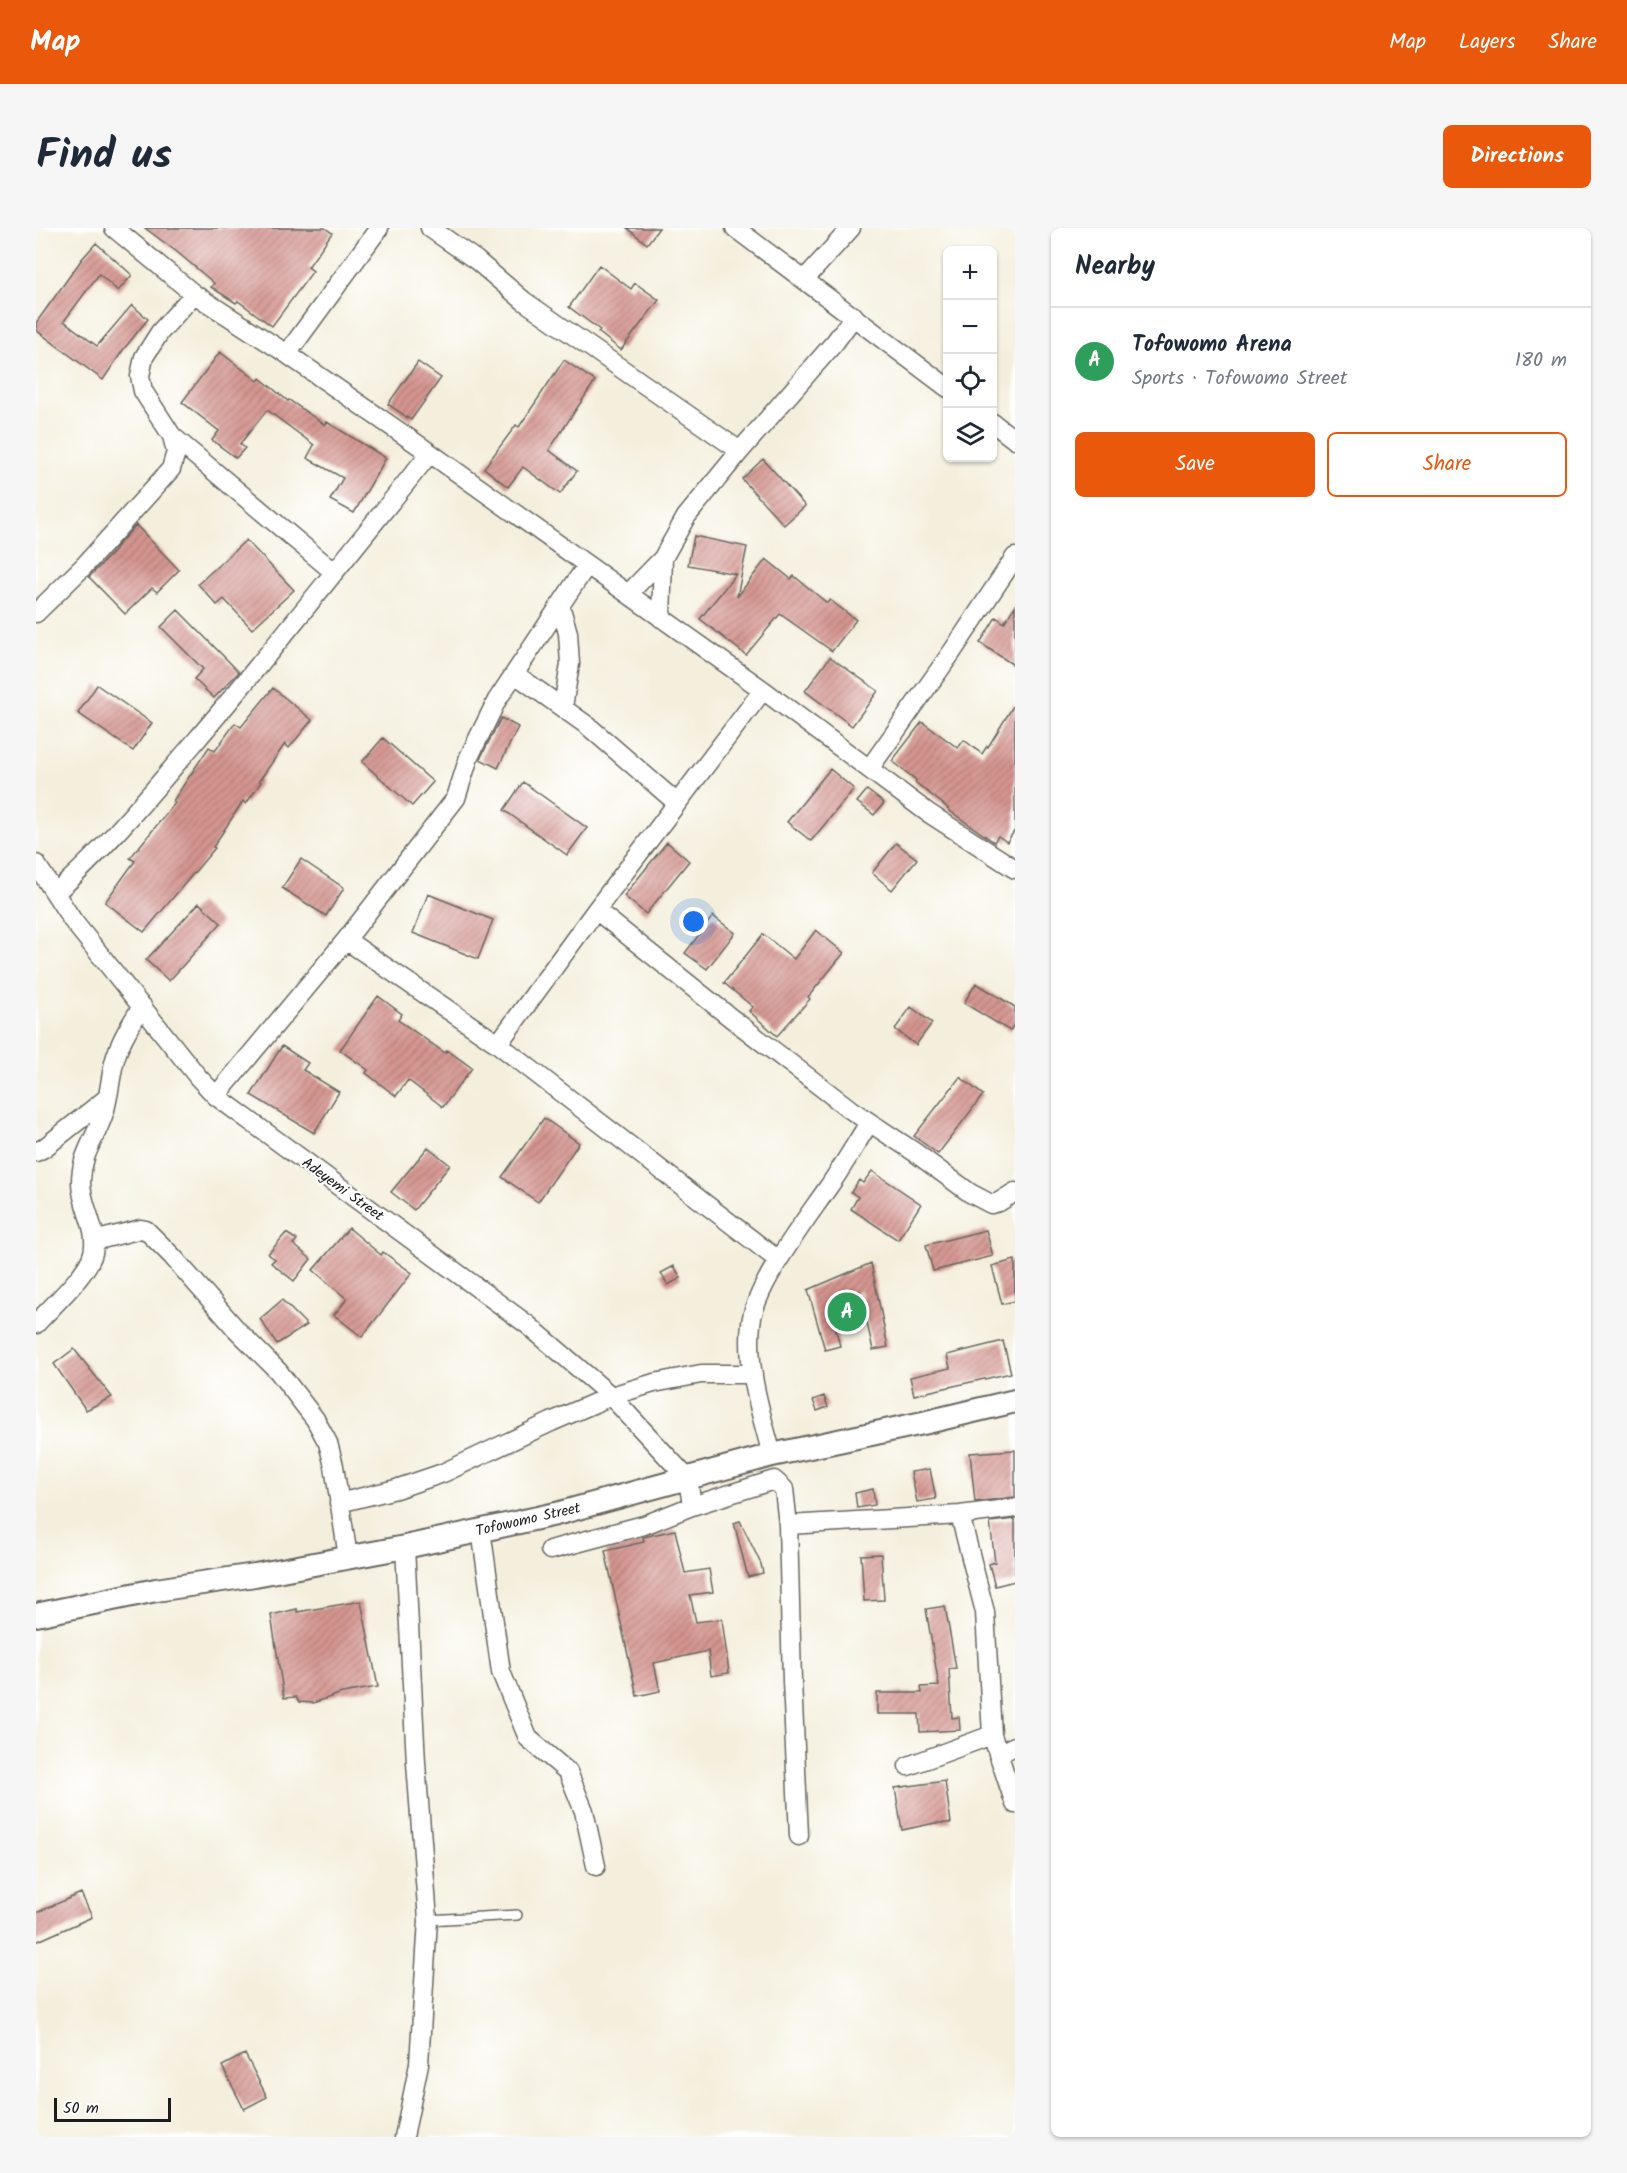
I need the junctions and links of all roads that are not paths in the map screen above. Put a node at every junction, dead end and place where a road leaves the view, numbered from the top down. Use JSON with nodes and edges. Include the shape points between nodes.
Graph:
{"nodes":[{"id":1,"x":114,"y":228,"type":"edge"},
{"id":2,"x":379,"y":228,"type":"edge"},
{"id":3,"x":430,"y":228,"type":"edge"},
{"id":4,"x":735,"y":228,"type":"edge"},
{"id":5,"x":851,"y":228,"type":"edge"},
{"id":6,"x":804,"y":280,"type":"junction"},
{"id":7,"x":194,"y":294,"type":"junction"},
{"id":8,"x":854,"y":316,"type":"junction"},
{"id":9,"x":287,"y":354,"type":"junction"},
{"id":10,"x":943,"y":384,"type":"edge"},
{"id":11,"x":997,"y":426,"type":"edge"},
{"id":12,"x":172,"y":436,"type":"junction"},
{"id":13,"x":1015,"y":440,"type":"edge"},
{"id":14,"x":740,"y":451,"type":"junction"},
{"id":15,"x":430,"y":453,"type":"junction"},
{"id":16,"x":1015,"y":556,"type":"edge"},
{"id":17,"x":663,"y":558,"type":"junction"},
{"id":18,"x":587,"y":564,"type":"junction"},
{"id":19,"x":334,"y":572,"type":"junction"},
{"id":20,"x":629,"y":593,"type":"junction"},
{"id":21,"x":561,"y":605,"type":"junction"},
{"id":22,"x":36,"y":613,"type":"edge"},
{"id":23,"x":661,"y":618,"type":"junction"},
{"id":24,"x":515,"y":674,"type":"junction"},
{"id":25,"x":763,"y":690,"type":"junction"},
{"id":26,"x":562,"y":707,"type":"junction"},
{"id":27,"x":869,"y":769,"type":"junction"},
{"id":28,"x":677,"y":803,"type":"junction"},
{"id":29,"x":1015,"y":869,"type":"edge"},
{"id":30,"x":38,"y":870,"type":"edge"},
{"id":31,"x":55,"y":893,"type":"junction"},
{"id":32,"x":596,"y":910,"type":"junction"},
{"id":33,"x":346,"y":940,"type":"junction"},
{"id":34,"x":142,"y":1006,"type":"junction"},
{"id":35,"x":498,"y":1044,"type":"junction"},
{"id":36,"x":216,"y":1096,"type":"junction"},
{"id":37,"x":107,"y":1098,"type":"junction"},
{"id":38,"x":869,"y":1123,"type":"junction"},
{"id":39,"x":36,"y":1152,"type":"edge"},
{"id":40,"x":1015,"y":1192,"type":"edge"},
{"id":41,"x":94,"y":1241,"type":"junction"},
{"id":42,"x":778,"y":1260,"type":"junction"},
{"id":43,"x":36,"y":1324,"type":"edge"},
{"id":44,"x":753,"y":1374,"type":"junction"},
{"id":45,"x":611,"y":1396,"type":"junction"},
{"id":46,"x":1015,"y":1401,"type":"edge"},
{"id":47,"x":772,"y":1455,"type":"junction"},
{"id":48,"x":688,"y":1479,"type":"junction"},
{"id":49,"x":339,"y":1503,"type":"junction"},
{"id":50,"x":692,"y":1506,"type":"junction"},
{"id":51,"x":1015,"y":1508,"type":"edge"},
{"id":52,"x":960,"y":1515,"type":"junction"},
{"id":53,"x":788,"y":1525,"type":"junction"},
{"id":54,"x":481,"y":1530,"type":"junction"},
{"id":55,"x":405,"y":1547,"type":"junction"},
{"id":56,"x":550,"y":1550,"type":"dead end"},
{"id":57,"x":348,"y":1557,"type":"junction"},
{"id":58,"x":36,"y":1615,"type":"edge"},
{"id":59,"x":992,"y":1735,"type":"junction"},
{"id":60,"x":1015,"y":1746,"type":"edge"},
{"id":61,"x":998,"y":1754,"type":"junction"},
{"id":62,"x":908,"y":1766,"type":"dead end"},
{"id":63,"x":1015,"y":1804,"type":"edge"},
{"id":64,"x":799,"y":1836,"type":"dead end"},
{"id":65,"x":596,"y":1866,"type":"dead end"},
{"id":66,"x":518,"y":1915,"type":"dead end"},
{"id":67,"x":428,"y":1920,"type":"junction"},
{"id":68,"x":404,"y":2137,"type":"edge"}],
"edges":[{"from":1,"to":7,"type":"street"},
{"from":2,"to":9,"type":"street"},
{"from":3,"to":14,"type":"street","via":[[524,301]]},
{"from":4,"to":6,"type":"street"},
{"from":5,"to":6,"type":"street"},
{"from":6,"to":8,"type":"street"},
{"from":7,"to":9,"type":"street"},
{"from":7,"to":12,"type":"street","via":[[155,340],[144,357],[140,376],[143,391]]},
{"from":8,"to":10,"type":"street"},
{"from":8,"to":14,"type":"street"},
{"from":9,"to":15,"type":"street"},
{"from":11,"to":13,"type":"street"},
{"from":12,"to":19,"type":"street"},
{"from":12,"to":22,"type":"street","via":[[177,452],[171,468],[84,566]]},
{"from":14,"to":17,"type":"street","via":[[686,517]]},
{"from":15,"to":18,"type":"street"},
{"from":15,"to":19,"type":"street"},
{"from":16,"to":27,"type":"street"},
{"from":17,"to":20,"type":"street"},
{"from":17,"to":23,"type":"street"},
{"from":18,"to":20,"type":"street"},
{"from":18,"to":21,"type":"street"},
{"from":19,"to":31,"type":"street","via":[[175,765]]},
{"from":20,"to":23,"type":"street"},
{"from":21,"to":24,"type":"street"},
{"from":21,"to":26,"type":"street","via":[[570,664]]},
{"from":23,"to":25,"type":"street"},
{"from":24,"to":26,"type":"street"},
{"from":24,"to":33,"type":"street","via":[[497,700],[469,757],[456,798]]},
{"from":25,"to":27,"type":"street"},
{"from":25,"to":28,"type":"street"},
{"from":26,"to":28,"type":"street"},
{"from":27,"to":29,"type":"street"},
{"from":28,"to":32,"type":"street"},
{"from":30,"to":31,"type":"street","name":"Adeyemi Street"},
{"from":31,"to":34,"type":"street","name":"Adeyemi Street"},
{"from":32,"to":35,"type":"street"},
{"from":32,"to":38,"type":"street"},
{"from":33,"to":35,"type":"street"},
{"from":33,"to":36,"type":"street"},
{"from":34,"to":36,"type":"street","name":"Adeyemi Street"},
{"from":34,"to":37,"type":"street","via":[[123,1036]]},
{"from":35,"to":42,"type":"street"},
{"from":36,"to":45,"type":"street","name":"Adeyemi Street","via":[[528,1325]]},
{"from":37,"to":39,"type":"street"},
{"from":37,"to":41,"type":"street","via":[[84,1156],[81,1183]]},
{"from":38,"to":40,"type":"street","via":[[981,1200],[991,1204]]},
{"from":38,"to":42,"type":"street"},
{"from":41,"to":43,"type":"street","via":[[88,1266]]},
{"from":41,"to":49,"type":"street","via":[[141,1229],[172,1256],[278,1371],[315,1419],[328,1443]]},
{"from":42,"to":44,"type":"street","via":[[751,1321],[749,1348]]},
{"from":44,"to":45,"type":"street","via":[[701,1374]]},
{"from":44,"to":47,"type":"street"},
{"from":45,"to":48,"type":"street","name":"Adeyemi Street"},
{"from":45,"to":49,"type":"street","via":[[443,1473]]},
{"from":46,"to":47,"type":"street","name":"Tofowomo Street"},
{"from":47,"to":48,"type":"street","name":"Tofowomo Street"},
{"from":48,"to":50,"type":"street"},
{"from":48,"to":54,"type":"street","name":"Tofowomo Street"},
{"from":49,"to":57,"type":"street"},
{"from":50,"to":53,"type":"street","via":[[774,1480],[784,1489]]},
{"from":50,"to":56,"type":"street"},
{"from":51,"to":52,"type":"street"},
{"from":52,"to":53,"type":"street"},
{"from":52,"to":59,"type":"street","via":[[985,1612]]},
{"from":53,"to":64,"type":"street"},
{"from":54,"to":55,"type":"street","name":"Tofowomo Street"},
{"from":54,"to":65,"type":"street","via":[[501,1672],[528,1738],[568,1772],[584,1810]]},
{"from":55,"to":57,"type":"street","name":"Tofowomo Street"},
{"from":55,"to":67,"type":"street"},
{"from":57,"to":58,"type":"street","name":"Tofowomo Street"},
{"from":59,"to":61,"type":"street"},
{"from":59,"to":62,"type":"street"},
{"from":60,"to":61,"type":"street"},
{"from":61,"to":63,"type":"street"},
{"from":66,"to":67,"type":"lane"},
{"from":67,"to":68,"type":"street","via":[[419,2064]]}]}
